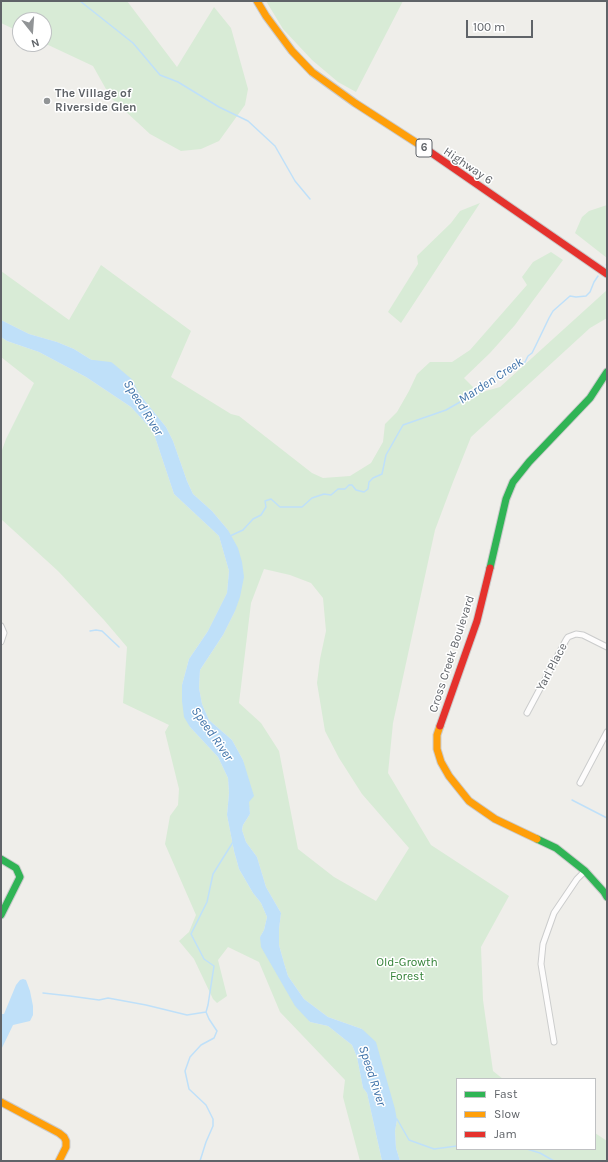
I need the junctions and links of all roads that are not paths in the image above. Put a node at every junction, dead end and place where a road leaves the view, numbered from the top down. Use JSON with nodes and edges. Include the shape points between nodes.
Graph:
{"nodes":[{"id":1,"x":257,"y":1,"type":"edge"},
{"id":2,"x":607,"y":274,"type":"edge"},
{"id":3,"x":607,"y":372,"type":"edge"},
{"id":4,"x":1,"y":626,"type":"edge"},
{"id":5,"x":1,"y":642,"type":"edge"},
{"id":6,"x":607,"y":647,"type":"edge"},
{"id":7,"x":527,"y":713,"type":"dead end"},
{"id":8,"x":607,"y":732,"type":"edge"},
{"id":9,"x":580,"y":783,"type":"dead end"},
{"id":10,"x":1,"y":859,"type":"edge"},
{"id":11,"x":585,"y":871,"type":"junction"},
{"id":12,"x":607,"y":897,"type":"edge"},
{"id":13,"x":1,"y":915,"type":"edge"},
{"id":14,"x":554,"y":1042,"type":"dead end"},
{"id":15,"x":1,"y":1102,"type":"edge"},
{"id":16,"x":59,"y":1161,"type":"edge"}],
"edges":[{"from":1,"to":2,"type":"street","name":"Highway 6","number":"6","via":[[292,51],[312,72]]},
{"from":3,"to":11,"type":"street","name":"Cross Creek Boulevard","via":[[590,398],[513,482],[506,499],[477,621],[437,735],[437,749],[441,762],[469,801],[495,820],[556,848]]},
{"from":4,"to":5,"type":"street","via":[[4,633]]},
{"from":6,"to":7,"type":"street","name":"Yarl Place","via":[[583,635],[568,637]]},
{"from":8,"to":9,"type":"street"},
{"from":10,"to":13,"type":"street","via":[[16,868],[20,880]]},
{"from":11,"to":12,"type":"street","name":"Cross Creek Boulevard"},
{"from":11,"to":14,"type":"street","via":[[554,912],[543,944],[541,964]]},
{"from":15,"to":16,"type":"street","via":[[64,1137],[66,1147]]}]}
